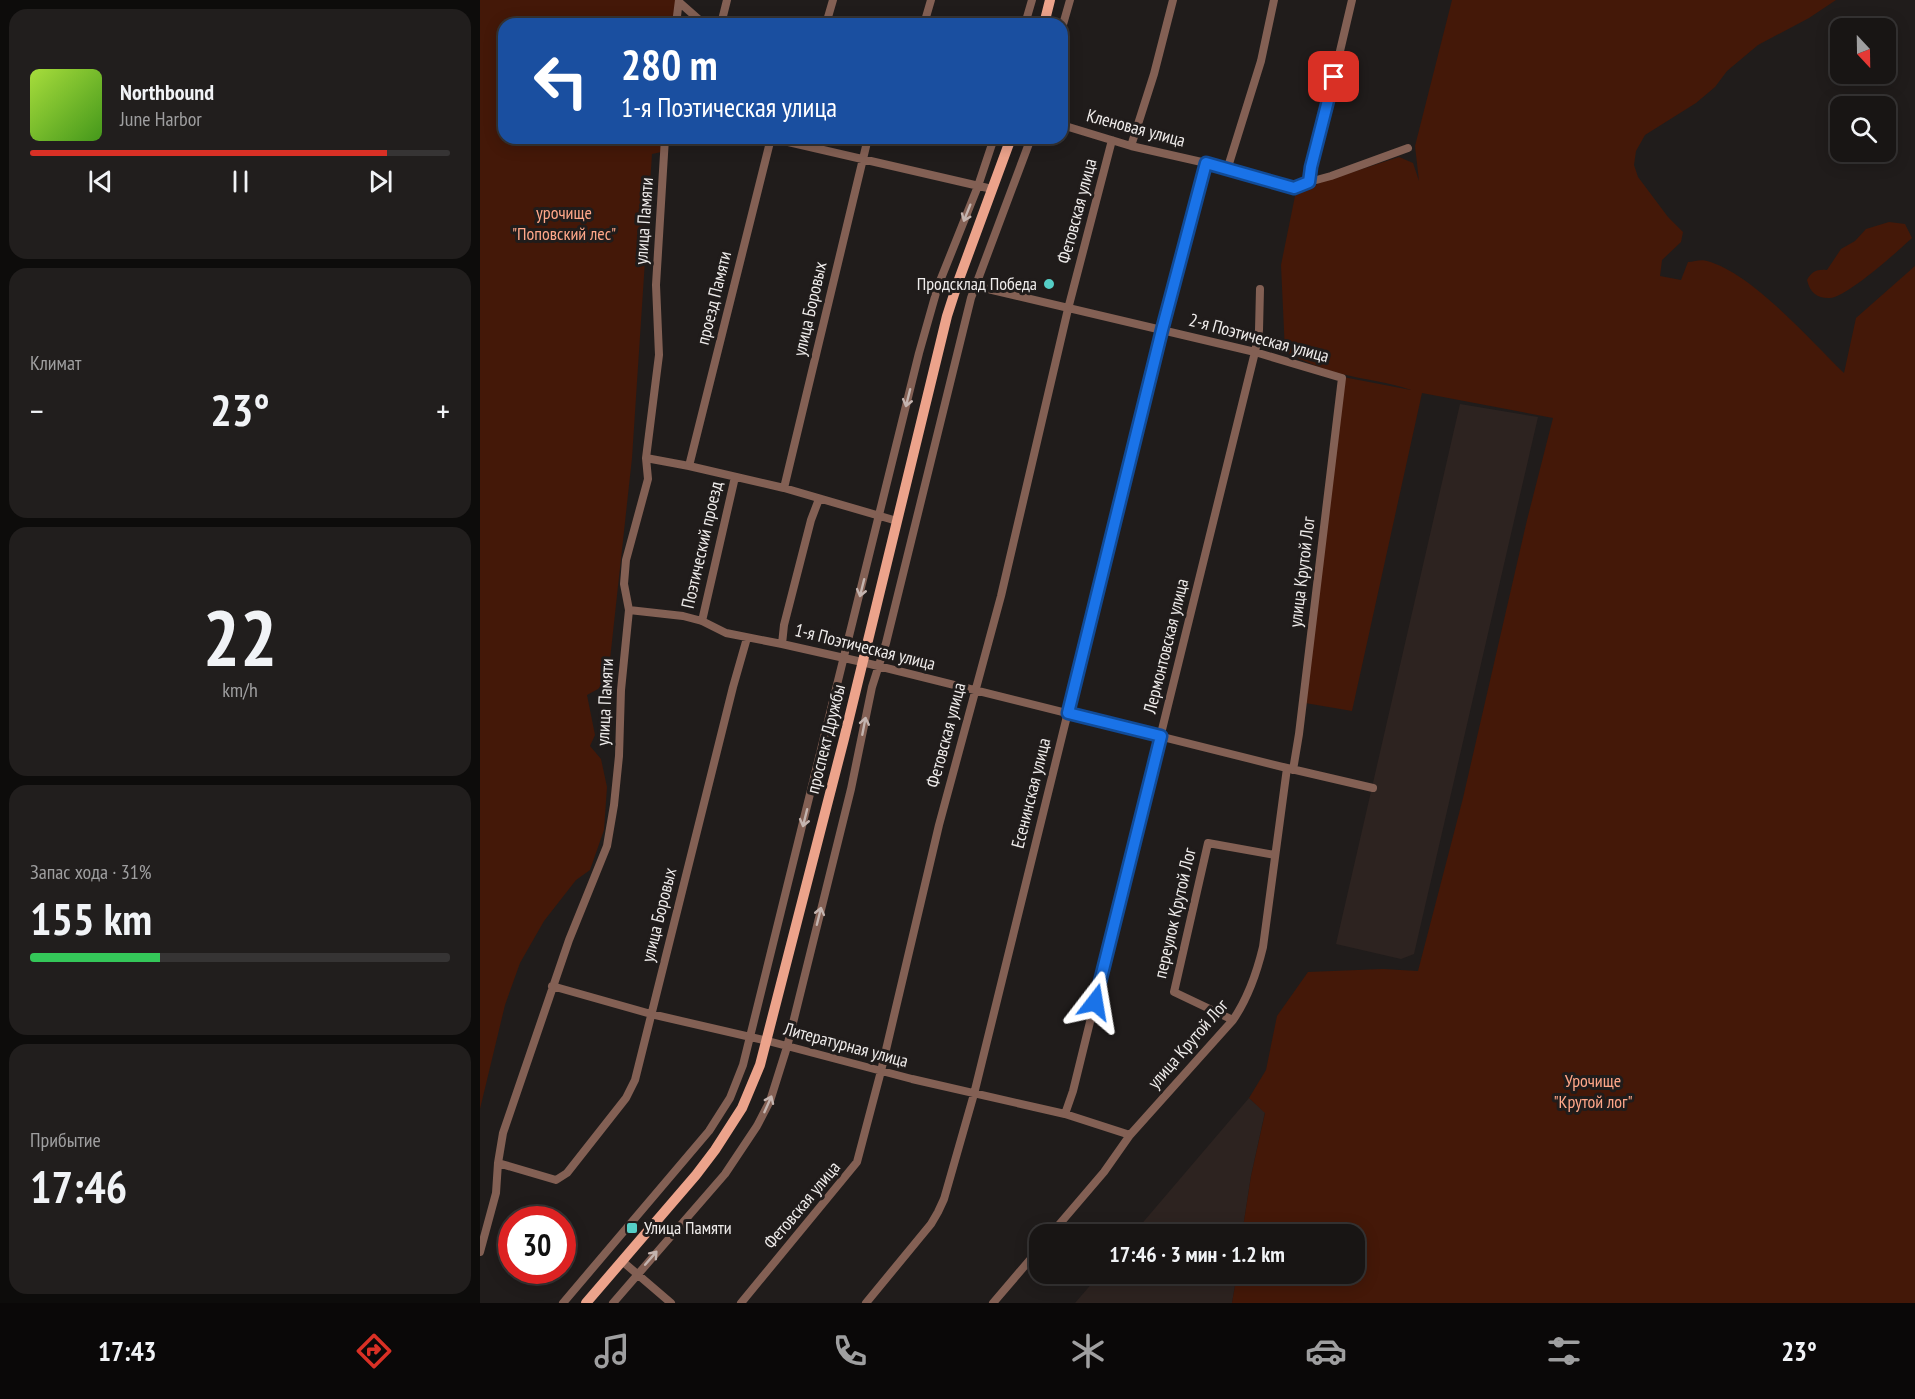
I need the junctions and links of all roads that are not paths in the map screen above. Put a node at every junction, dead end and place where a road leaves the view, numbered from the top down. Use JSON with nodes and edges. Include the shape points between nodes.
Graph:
{"nodes":[{"id":1,"x":727,"y":0,"type":"edge"},
{"id":2,"x":833,"y":0,"type":"edge"},
{"id":3,"x":931,"y":0,"type":"edge"},
{"id":4,"x":1032,"y":0,"type":"edge"},
{"id":5,"x":1050,"y":0,"type":"edge"},
{"id":6,"x":1070,"y":0,"type":"edge"},
{"id":7,"x":1173,"y":0,"type":"edge"},
{"id":8,"x":1274,"y":0,"type":"edge"},
{"id":9,"x":1352,"y":0,"type":"edge"},
{"id":10,"x":679,"y":1,"type":"edge"},
{"id":11,"x":677,"y":18,"type":"edge"},
{"id":12,"x":697,"y":18,"type":"edge"},
{"id":13,"x":722,"y":18,"type":"edge"},
{"id":14,"x":827,"y":18,"type":"edge"},
{"id":15,"x":926,"y":18,"type":"edge"},
{"id":16,"x":1027,"y":18,"type":"edge"},
{"id":17,"x":1046,"y":18,"type":"edge"},
{"id":18,"x":1065,"y":18,"type":"edge"},
{"id":19,"x":1068,"y":127,"type":"edge"},
{"id":20,"x":1112,"y":140,"type":"junction"},
{"id":21,"x":665,"y":144,"type":"edge"},
{"id":22,"x":770,"y":144,"type":"edge"},
{"id":23,"x":797,"y":144,"type":"edge"},
{"id":24,"x":866,"y":144,"type":"edge"},
{"id":25,"x":992,"y":144,"type":"edge"},
{"id":26,"x":1009,"y":144,"type":"edge"},
{"id":27,"x":1029,"y":144,"type":"edge"},
{"id":28,"x":1131,"y":146,"type":"junction"},
{"id":29,"x":1408,"y":148,"type":"dead end"},
{"id":30,"x":862,"y":159,"type":"junction"},
{"id":31,"x":1206,"y":163,"type":"junction"},
{"id":32,"x":1227,"y":170,"type":"junction"},
{"id":33,"x":1309,"y":182,"type":"junction"},
{"id":34,"x":978,"y":186,"type":"junction"},
{"id":35,"x":992,"y":189,"type":"junction"},
{"id":36,"x":958,"y":282,"type":"junction"},
{"id":37,"x":975,"y":287,"type":"junction"},
{"id":38,"x":1260,"y":289,"type":"dead end"},
{"id":39,"x":1068,"y":309,"type":"junction"},
{"id":40,"x":1162,"y":330,"type":"junction"},
{"id":41,"x":1255,"y":352,"type":"junction"},
{"id":42,"x":1341,"y":378,"type":"joint"},
{"id":43,"x":646,"y":458,"type":"junction"},
{"id":44,"x":689,"y":466,"type":"junction"},
{"id":45,"x":735,"y":477,"type":"junction"},
{"id":46,"x":784,"y":488,"type":"junction"},
{"id":47,"x":819,"y":499,"type":"junction"},
{"id":48,"x":879,"y":516,"type":"junction"},
{"id":49,"x":897,"y":521,"type":"junction"},
{"id":50,"x":629,"y":610,"type":"junction"},
{"id":51,"x":702,"y":621,"type":"junction"},
{"id":52,"x":747,"y":639,"type":"junction"},
{"id":53,"x":782,"y":644,"type":"junction"},
{"id":54,"x":844,"y":658,"type":"junction"},
{"id":55,"x":862,"y":662,"type":"junction"},
{"id":56,"x":878,"y":667,"type":"junction"},
{"id":57,"x":975,"y":690,"type":"junction"},
{"id":58,"x":1068,"y":713,"type":"junction"},
{"id":59,"x":1161,"y":736,"type":"junction"},
{"id":60,"x":1290,"y":769,"type":"junction"},
{"id":61,"x":1373,"y":788,"type":"dead end"},
{"id":62,"x":1275,"y":855,"type":"junction"},
{"id":63,"x":552,"y":986,"type":"junction"},
{"id":64,"x":651,"y":1014,"type":"junction"},
{"id":65,"x":1233,"y":1020,"type":"junction"},
{"id":66,"x":752,"y":1038,"type":"junction"},
{"id":67,"x":768,"y":1041,"type":"junction"},
{"id":68,"x":787,"y":1047,"type":"junction"},
{"id":69,"x":881,"y":1071,"type":"junction"},
{"id":70,"x":974,"y":1094,"type":"junction"},
{"id":71,"x":1065,"y":1114,"type":"junction"},
{"id":72,"x":1130,"y":1136,"type":"junction"},
{"id":73,"x":498,"y":1163,"type":"junction"},
{"id":74,"x":1060,"y":1224,"type":"edge"},
{"id":75,"x":480,"y":1252,"type":"edge"},
{"id":76,"x":622,"y":1261,"type":"junction"},
{"id":77,"x":1029,"y":1261,"type":"edge"},
{"id":78,"x":637,"y":1274,"type":"junction"},
{"id":79,"x":563,"y":1303,"type":"edge"},
{"id":80,"x":586,"y":1303,"type":"edge"},
{"id":81,"x":613,"y":1303,"type":"edge"},
{"id":82,"x":671,"y":1303,"type":"edge"},
{"id":83,"x":741,"y":1303,"type":"edge"},
{"id":84,"x":866,"y":1303,"type":"edge"},
{"id":85,"x":993,"y":1303,"type":"edge"}],
"edges":[{"from":1,"to":13,"type":"street"},
{"from":2,"to":14,"type":"street"},
{"from":3,"to":15,"type":"street"},
{"from":4,"to":16,"type":"street"},
{"from":5,"to":17,"type":"main road"},
{"from":6,"to":18,"type":"street"},
{"from":7,"to":28,"type":"street"},
{"from":8,"to":32,"type":"street","via":[[1261,62]]},
{"from":9,"to":33,"type":"street"},
{"from":10,"to":11,"type":"street"},
{"from":10,"to":12,"type":"street"},
{"from":19,"to":20,"type":"street","name":"Кленовая улица"},
{"from":20,"to":28,"type":"street","name":"Кленовая улица"},
{"from":20,"to":39,"type":"street","name":"Фетовская улица"},
{"from":21,"to":43,"type":"street","name":"улица Памяти","via":[[656,285],[659,355]]},
{"from":22,"to":44,"type":"street","name":"проезд Памяти"},
{"from":23,"to":30,"type":"street"},
{"from":24,"to":30,"type":"street","name":"улица Боровых"},
{"from":25,"to":34,"type":"street"},
{"from":26,"to":35,"type":"main road","name":"проспект Дружбы"},
{"from":27,"to":37,"type":"street"},
{"from":28,"to":31,"type":"street","name":"Кленовая улица"},
{"from":29,"to":33,"type":"street","name":"Кленовая улица"},
{"from":30,"to":34,"type":"street"},
{"from":30,"to":46,"type":"street","name":"улица Боровых"},
{"from":31,"to":32,"type":"street","name":"Кленовая улица"},
{"from":31,"to":40,"type":"street","name":"Есенинская улица"},
{"from":32,"to":33,"type":"street","name":"Кленовая улица","via":[[1294,188]]},
{"from":34,"to":35,"type":"street"},
{"from":34,"to":48,"type":"street","one_way":true,"via":[[938,286]]},
{"from":35,"to":36,"type":"main road","name":"проспект Дружбы"},
{"from":36,"to":37,"type":"street","name":"2-я Поэтическая улица"},
{"from":36,"to":49,"type":"main road","name":"проспект Дружбы"},
{"from":37,"to":39,"type":"street","name":"2-я Поэтическая улица"},
{"from":37,"to":56,"type":"street"},
{"from":38,"to":41,"type":"street","name":"Лермонтовская улица"},
{"from":39,"to":40,"type":"street","name":"2-я Поэтическая улица"},
{"from":39,"to":57,"type":"street","name":"Фетовская улица"},
{"from":40,"to":41,"type":"street","name":"2-я Поэтическая улица"},
{"from":40,"to":58,"type":"street","name":"Есенинская улица"},
{"from":41,"to":42,"type":"street","name":"2-я Поэтическая улица"},
{"from":41,"to":59,"type":"street","name":"Лермонтовская улица"},
{"from":42,"to":60,"type":"street","name":"улица Крутой Лог","via":[[1299,734]]},
{"from":43,"to":44,"type":"street"},
{"from":43,"to":50,"type":"street","name":"улица Памяти","via":[[648,479],[626,560],[624,584]]},
{"from":44,"to":45,"type":"street"},
{"from":45,"to":46,"type":"street"},
{"from":45,"to":51,"type":"street","name":"Поэтический проезд"},
{"from":46,"to":47,"type":"street"},
{"from":47,"to":48,"type":"street"},
{"from":47,"to":53,"type":"street"},
{"from":48,"to":49,"type":"street"},
{"from":48,"to":54,"type":"street","one_way":true},
{"from":49,"to":55,"type":"main road","name":"проспект Дружбы"},
{"from":50,"to":51,"type":"street","name":"1-я Поэтическая улица"},
{"from":50,"to":63,"type":"street","name":"улица Памяти","via":[[619,756],[607,846]]},
{"from":51,"to":52,"type":"street","name":"1-я Поэтическая улица"},
{"from":52,"to":53,"type":"street","name":"1-я Поэтическая улица"},
{"from":52,"to":64,"type":"street","name":"улица Боровых"},
{"from":53,"to":54,"type":"street","name":"1-я Поэтическая улица"},
{"from":54,"to":55,"type":"street","name":"1-я Поэтическая улица"},
{"from":54,"to":66,"type":"street","one_way":true},
{"from":55,"to":56,"type":"street","name":"1-я Поэтическая улица"},
{"from":55,"to":67,"type":"main road","name":"проспект Дружбы"},
{"from":56,"to":57,"type":"street","name":"1-я Поэтическая улица"},
{"from":68,"to":56,"type":"street","one_way":true},
{"from":57,"to":58,"type":"street","name":"1-я Поэтическая улица"},
{"from":57,"to":69,"type":"street","name":"Фетовская улица"},
{"from":58,"to":59,"type":"street","name":"1-я Поэтическая улица"},
{"from":58,"to":70,"type":"street","name":"Есенинская улица"},
{"from":59,"to":60,"type":"street","name":"1-я Поэтическая улица"},
{"from":59,"to":71,"type":"street","name":"Лермонтовская улица"},
{"from":60,"to":61,"type":"street","name":"1-я Поэтическая улица"},
{"from":60,"to":62,"type":"street","name":"улица Крутой Лог"},
{"from":62,"to":65,"type":"street","name":"улица Крутой Лог","via":[[1261,957],[1243,1006]]},
{"from":62,"to":65,"type":"street","name":"переулок Крутой Лог","via":[[1208,843],[1174,992]]},
{"from":63,"to":64,"type":"street","name":"Литературная улица"},
{"from":63,"to":73,"type":"street","name":"улица Памяти","via":[[503,1133]]},
{"from":64,"to":66,"type":"street","name":"Литературная улица"},
{"from":64,"to":73,"type":"street","name":"улица Боровых","via":[[631,1090],[567,1173],[551,1179]]},
{"from":65,"to":72,"type":"street","name":"улица Крутой Лог"},
{"from":66,"to":67,"type":"street","name":"Литературная улица"},
{"from":66,"to":79,"type":"street","via":[[730,1098],[709,1131]]},
{"from":67,"to":68,"type":"street","name":"Литературная улица"},
{"from":67,"to":76,"type":"main road","name":"проспект Дружбы","via":[[753,1084],[729,1132]]},
{"from":68,"to":69,"type":"street","name":"Литературная улица"},
{"from":78,"to":68,"type":"street","one_way":true,"via":[[744,1147],[770,1101]]},
{"from":69,"to":70,"type":"street","name":"Литературная улица"},
{"from":69,"to":83,"type":"street","name":"Фетовская улица","via":[[854,1168]]},
{"from":70,"to":71,"type":"street","name":"Литературная улица"},
{"from":70,"to":84,"type":"street","name":"Есенинская улица","via":[[938,1212]]},
{"from":71,"to":72,"type":"street","name":"Литературная улица"},
{"from":72,"to":74,"type":"street","name":"улица Крутой Лог"},
{"from":73,"to":75,"type":"street","name":"улица Памяти","via":[[496,1193]]},
{"from":76,"to":78,"type":"street"},
{"from":76,"to":80,"type":"main road","name":"проспект Дружбы"},
{"from":77,"to":85,"type":"street"},
{"from":78,"to":81,"type":"street"},
{"from":78,"to":82,"type":"street"}]}
